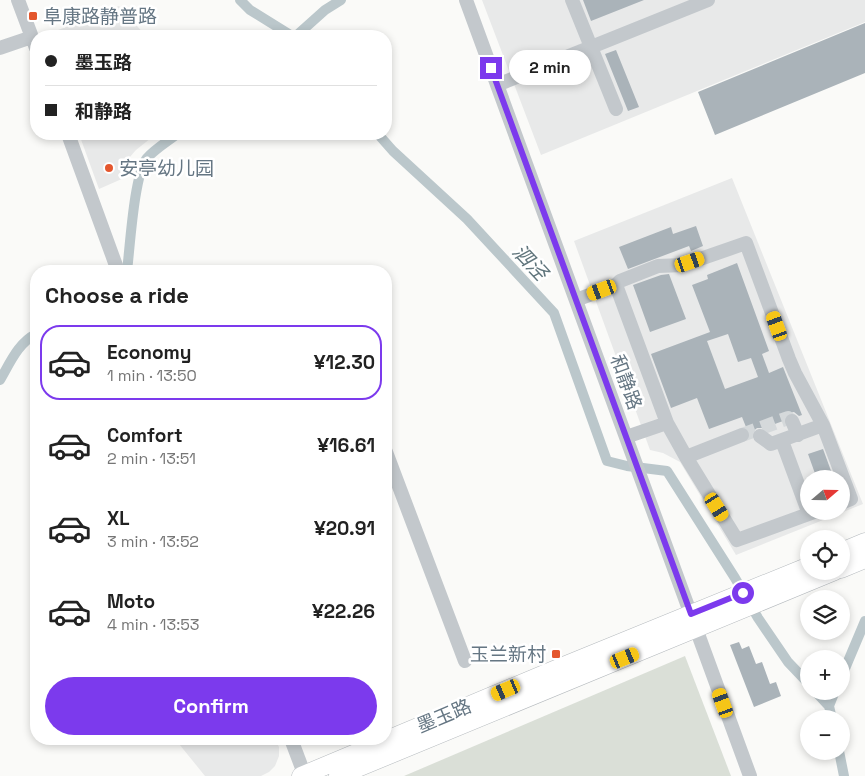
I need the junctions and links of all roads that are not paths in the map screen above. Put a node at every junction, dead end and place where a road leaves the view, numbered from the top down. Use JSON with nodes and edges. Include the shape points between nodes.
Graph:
{"nodes":[{"id":1,"x":18,"y":0,"type":"edge"},
{"id":2,"x":466,"y":0,"type":"edge"},
{"id":3,"x":572,"y":0,"type":"edge"},
{"id":4,"x":708,"y":0,"type":"edge"},
{"id":5,"x":30,"y":32,"type":"edge"},
{"id":6,"x":30,"y":44,"type":"edge"},
{"id":7,"x":591,"y":47,"type":"junction"},
{"id":8,"x":0,"y":48,"type":"edge"},
{"id":9,"x":497,"y":84,"type":"junction"},
{"id":10,"x":616,"y":109,"type":"dead end"},
{"id":11,"x":70,"y":140,"type":"edge"},
{"id":12,"x":116,"y":265,"type":"edge"},
{"id":13,"x":616,"y":285,"type":"junction"},
{"id":14,"x":576,"y":300,"type":"junction"},
{"id":15,"x":792,"y":420,"type":"dead end"},
{"id":16,"x":667,"y":423,"type":"junction"},
{"id":17,"x":823,"y":426,"type":"junction"},
{"id":18,"x":742,"y":435,"type":"tunnel mouth"},
{"id":19,"x":798,"y":435,"type":"junction"},
{"id":20,"x":760,"y":436,"type":"dead end"},
{"id":21,"x":626,"y":438,"type":"junction"},
{"id":22,"x":782,"y":441,"type":"junction"},
{"id":23,"x":686,"y":457,"type":"junction"},
{"id":24,"x":392,"y":468,"type":"edge"},
{"id":25,"x":840,"y":470,"type":"edge"},
{"id":26,"x":800,"y":483,"type":"edge"},
{"id":27,"x":800,"y":518,"type":"edge"},
{"id":28,"x":865,"y":542,"type":"edge"},
{"id":29,"x":850,"y":548,"type":"edge"},
{"id":30,"x":865,"y":559,"type":"edge"},
{"id":31,"x":850,"y":565,"type":"edge"},
{"id":32,"x":800,"y":571,"type":"edge"},
{"id":33,"x":806,"y":580,"type":"edge"},
{"id":34,"x":760,"y":594,"type":"junction"},
{"id":35,"x":694,"y":622,"type":"junction"},
{"id":36,"x":465,"y":661,"type":"dead end"},
{"id":37,"x":392,"y":739,"type":"edge"},
{"id":38,"x":293,"y":745,"type":"edge"},
{"id":39,"x":378,"y":745,"type":"edge"},
{"id":40,"x":304,"y":776,"type":"edge"},
{"id":41,"x":338,"y":776,"type":"edge"},
{"id":42,"x":750,"y":776,"type":"edge"}],
"edges":[{"from":1,"to":5,"type":"street"},
{"from":2,"to":9,"type":"street","name":"和静路"},
{"from":3,"to":7,"type":"street"},
{"from":4,"to":7,"type":"street"},
{"from":6,"to":8,"type":"street"},
{"from":7,"to":9,"type":"street"},
{"from":7,"to":10,"type":"street"},
{"from":9,"to":14,"type":"street","name":"和静路"},
{"from":11,"to":12,"type":"street"},
{"from":13,"to":14,"type":"street"},
{"from":13,"to":16,"type":"street"},
{"from":13,"to":17,"type":"street","via":[[658,266],[683,265],[746,242],[789,359]]},
{"from":14,"to":21,"type":"street","name":"和静路"},
{"from":15,"to":19,"type":"street"},
{"from":16,"to":21,"type":"street"},
{"from":16,"to":23,"type":"street"},
{"from":17,"to":19,"type":"street"},
{"from":17,"to":25,"type":"street"},
{"from":18,"to":23,"type":"street"},
{"from":19,"to":22,"type":"street"},
{"from":20,"to":22,"type":"street","via":[[771,444]]},
{"from":21,"to":35,"type":"street","name":"和静路"},
{"from":22,"to":26,"type":"street"},
{"from":23,"to":27,"type":"street","via":[[737,540]]},
{"from":24,"to":36,"type":"street"},
{"from":28,"to":29,"type":"main road"},
{"from":30,"to":31,"type":"main road"},
{"from":32,"to":34,"type":"main road","name":"墨玉路"},
{"from":33,"to":34,"type":"main road","name":"墨玉路"},
{"from":34,"to":35,"type":"main road","name":"墨玉路"},
{"from":35,"to":37,"type":"main road","name":"墨玉路","via":[[570,664]]},
{"from":35,"to":41,"type":"main road","name":"墨玉路"},
{"from":35,"to":42,"type":"street","name":"和静路"},
{"from":38,"to":40,"type":"street"},
{"from":39,"to":40,"type":"main road","name":"墨玉路"}]}
